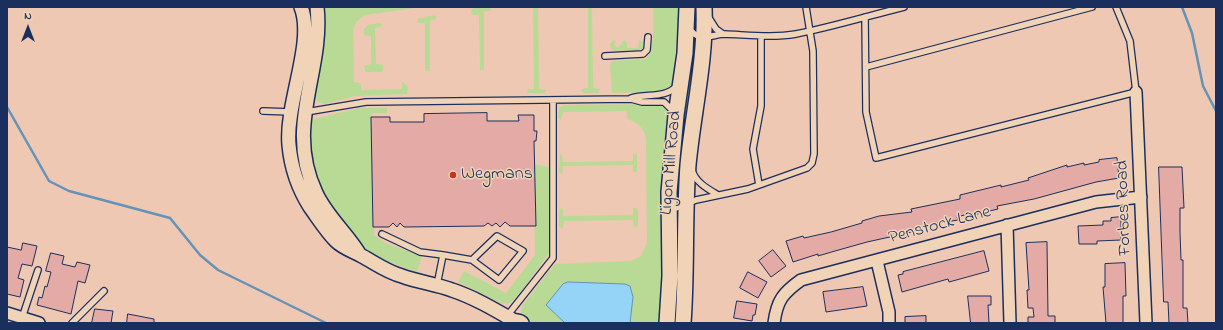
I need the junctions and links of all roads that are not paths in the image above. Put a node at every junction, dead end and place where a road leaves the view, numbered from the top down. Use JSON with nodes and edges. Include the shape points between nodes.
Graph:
{"nodes":[{"id":1,"x":301,"y":7,"type":"edge"},
{"id":2,"x":317,"y":7,"type":"edge"},
{"id":3,"x":687,"y":7,"type":"edge"},
{"id":4,"x":705,"y":7,"type":"edge"},
{"id":5,"x":806,"y":7,"type":"edge"},
{"id":6,"x":904,"y":7,"type":"edge"},
{"id":7,"x":1092,"y":7,"type":"edge"},
{"id":8,"x":1116,"y":7,"type":"edge"},
{"id":9,"x":865,"y":17,"type":"junction"},
{"id":10,"x":687,"y":25,"type":"junction"},
{"id":11,"x":810,"y":30,"type":"junction"},
{"id":12,"x":723,"y":34,"type":"junction"},
{"id":13,"x":761,"y":36,"type":"junction"},
{"id":14,"x":648,"y":37,"type":"dead end"},
{"id":15,"x":704,"y":38,"type":"junction"},
{"id":16,"x":605,"y":56,"type":"dead end"},
{"id":17,"x":866,"y":67,"type":"junction"},
{"id":18,"x":681,"y":82,"type":"junction"},
{"id":19,"x":1136,"y":92,"type":"junction"},
{"id":20,"x":631,"y":99,"type":"junction"},
{"id":21,"x":553,"y":100,"type":"junction"},
{"id":22,"x":263,"y":111,"type":"dead end"},
{"id":23,"x":290,"y":112,"type":"junction"},
{"id":24,"x":304,"y":112,"type":"junction"},
{"id":25,"x":676,"y":115,"type":"junction"},
{"id":26,"x":689,"y":161,"type":"junction"},
{"id":27,"x":759,"y":185,"type":"junction"},
{"id":28,"x":315,"y":192,"type":"junction"},
{"id":29,"x":718,"y":195,"type":"junction"},
{"id":30,"x":1141,"y":197,"type":"junction"},
{"id":31,"x":686,"y":202,"type":"junction"},
{"id":32,"x":669,"y":211,"type":"junction"},
{"id":33,"x":1007,"y":225,"type":"junction"},
{"id":34,"x":382,"y":234,"type":"dead end"},
{"id":35,"x":360,"y":255,"type":"junction"},
{"id":36,"x":443,"y":255,"type":"junction"},
{"id":37,"x":472,"y":260,"type":"junction"},
{"id":38,"x":877,"y":261,"type":"junction"},
{"id":39,"x":38,"y":270,"type":"dead end"},
{"id":40,"x":437,"y":286,"type":"junction"},
{"id":41,"x":104,"y":291,"type":"dead end"},
{"id":42,"x":7,"y":314,"type":"edge"},
{"id":43,"x":22,"y":318,"type":"junction"},
{"id":44,"x":514,"y":321,"type":"edge"},
{"id":45,"x":39,"y":323,"type":"edge"},
{"id":46,"x":72,"y":323,"type":"edge"},
{"id":47,"x":667,"y":323,"type":"edge"},
{"id":48,"x":683,"y":323,"type":"edge"},
{"id":49,"x":774,"y":323,"type":"edge"},
{"id":50,"x":889,"y":323,"type":"edge"},
{"id":51,"x":1010,"y":323,"type":"edge"},
{"id":52,"x":1146,"y":323,"type":"edge"}],
"edges":[{"from":1,"to":23,"type":"street","via":[[304,38]]},
{"from":2,"to":24,"type":"street","via":[[316,49]]},
{"from":3,"to":10,"type":"main road","name":"Ligon Mill Road"},
{"from":4,"to":12,"type":"lane","via":[[712,24]]},
{"from":4,"to":15,"type":"main road","name":"Ligon Mill Road"},
{"from":5,"to":11,"type":"lane"},
{"from":6,"to":9,"type":"lane"},
{"from":7,"to":17,"type":"lane"},
{"from":8,"to":19,"type":"lane","via":[[1130,41]]},
{"from":9,"to":11,"type":"lane"},
{"from":9,"to":17,"type":"lane"},
{"from":10,"to":15,"type":"lane","via":[[692,32]]},
{"from":10,"to":18,"type":"main road","name":"Ligon Mill Road"},
{"from":11,"to":13,"type":"lane","via":[[795,34]]},
{"from":11,"to":27,"type":"lane","via":[[813,58],[812,163],[807,168]]},
{"from":12,"to":13,"type":"lane"},
{"from":12,"to":15,"type":"lane"},
{"from":13,"to":27,"type":"lane","via":[[761,106],[753,149]]},
{"from":14,"to":16,"type":"lane","via":[[647,50],[643,54]]},
{"from":15,"to":26,"type":"main road","name":"Ligon Mill Road"},
{"from":17,"to":19,"type":"lane","via":[[866,112],[876,158]]},
{"from":18,"to":20,"type":"lane","via":[[663,95],[642,95]]},
{"from":18,"to":25,"type":"main road","name":"Ligon Mill Road"},
{"from":19,"to":30,"type":"street","name":"Forbes Road"},
{"from":20,"to":21,"type":"lane"},
{"from":20,"to":25,"type":"lane","via":[[664,102]]},
{"from":21,"to":24,"type":"lane","via":[[366,102]]},
{"from":21,"to":44,"type":"lane","via":[[553,258]]},
{"from":22,"to":23,"type":"lane"},
{"from":23,"to":24,"type":"lane"},
{"from":23,"to":28,"type":"street","via":[[294,122],[296,156]]},
{"from":23,"to":35,"type":"street","via":[[288,143],[296,180],[318,219],[336,241]]},
{"from":24,"to":28,"type":"street","via":[[304,149]]},
{"from":25,"to":32,"type":"main road","name":"Ligon Mill Road"},
{"from":26,"to":29,"type":"lane","via":[[693,174],[705,188]]},
{"from":26,"to":31,"type":"main road","name":"Ligon Mill Road"},
{"from":27,"to":29,"type":"lane"},
{"from":28,"to":35,"type":"street","via":[[332,220]]},
{"from":29,"to":31,"type":"lane"},
{"from":30,"to":33,"type":"street","name":"Penstock Lane","via":[[1096,202]]},
{"from":30,"to":52,"type":"street","name":"Forbes Road"},
{"from":31,"to":32,"type":"lane"},
{"from":31,"to":48,"type":"main road","name":"Ligon Mill Road"},
{"from":32,"to":47,"type":"main road","name":"Ligon Mill Road","via":[[670,276]]},
{"from":33,"to":38,"type":"street","name":"Penstock Lane"},
{"from":33,"to":51,"type":"street"},
{"from":34,"to":36,"type":"lane","via":[[420,252]]},
{"from":35,"to":40,"type":"street","via":[[379,267],[401,276]]},
{"from":36,"to":37,"type":"lane"},
{"from":36,"to":40,"type":"lane"},
{"from":37,"to":37,"type":"lane","via":[[497,236],[523,251],[499,280]]},
{"from":38,"to":49,"type":"street","name":"Penstock Lane","via":[[802,280],[786,291],[776,309]]},
{"from":38,"to":50,"type":"street","via":[[889,312]]},
{"from":39,"to":43,"type":"lane"},
{"from":40,"to":44,"type":"street","via":[[480,301]]},
{"from":41,"to":46,"type":"lane"},
{"from":42,"to":43,"type":"street"},
{"from":43,"to":45,"type":"street"}]}
